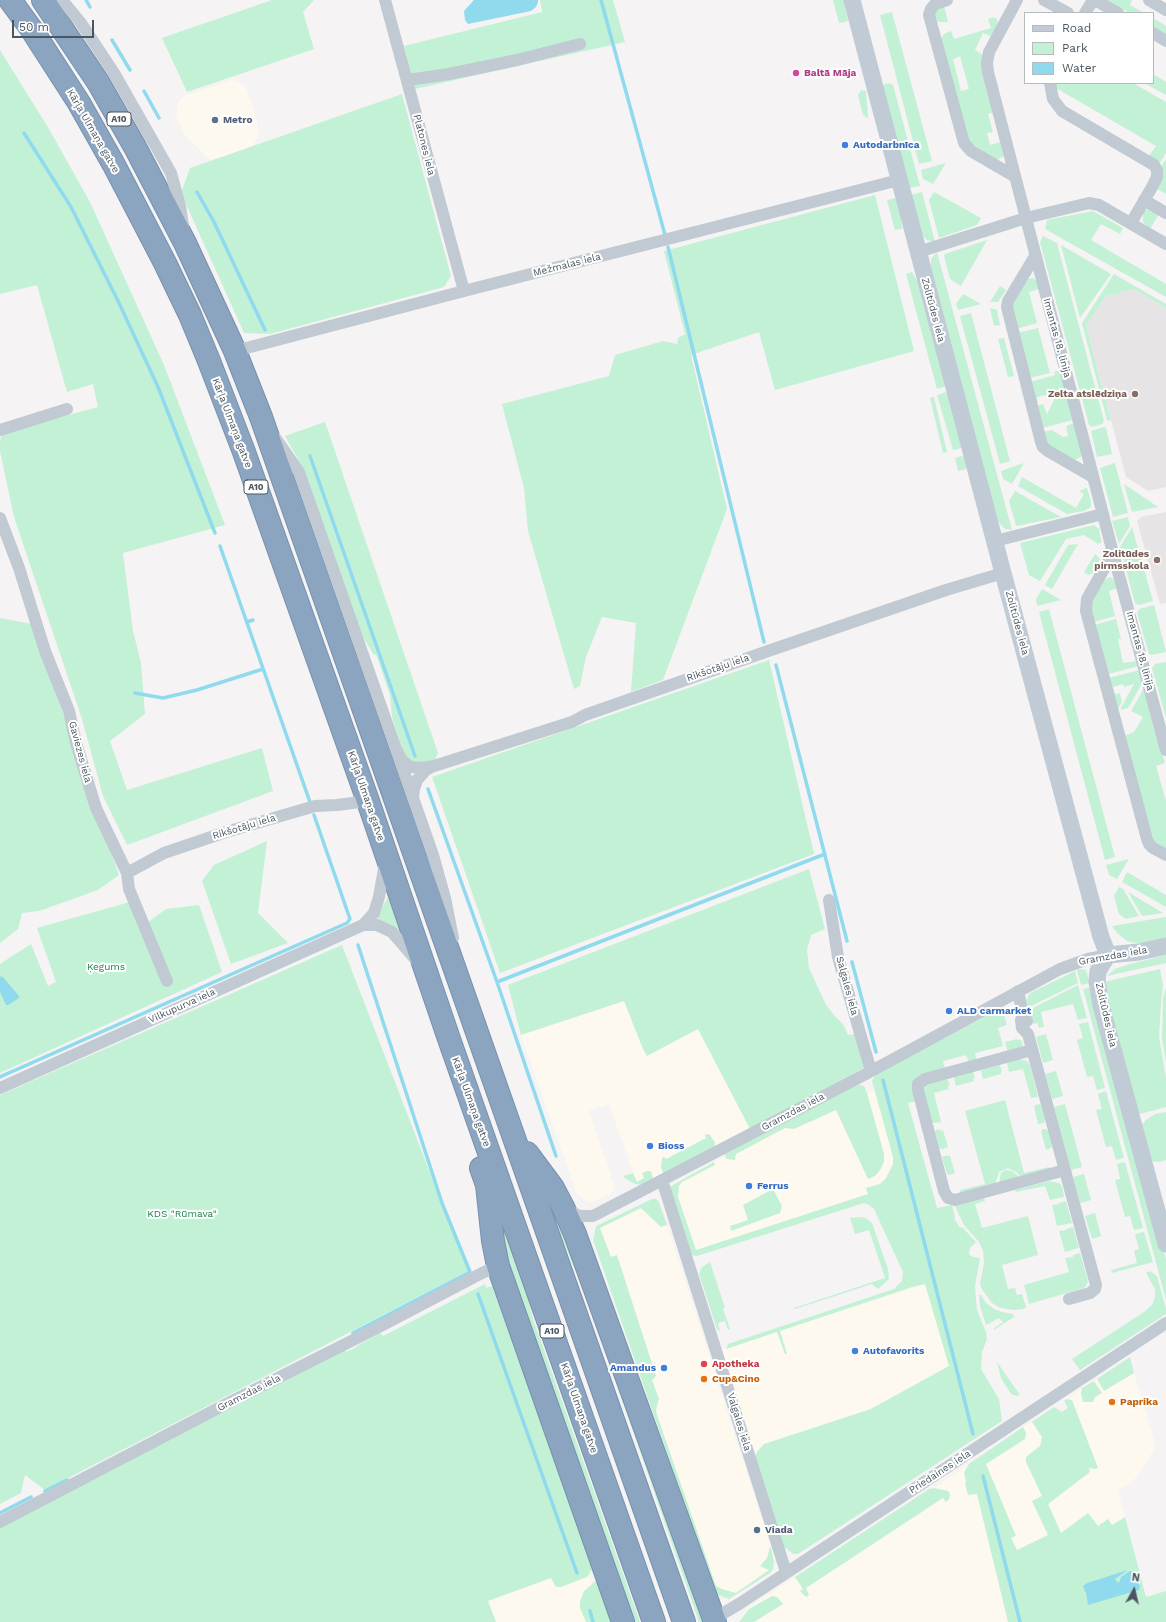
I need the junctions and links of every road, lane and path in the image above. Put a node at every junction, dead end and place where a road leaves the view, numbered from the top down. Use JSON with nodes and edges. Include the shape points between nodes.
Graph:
{"nodes":[{"id":1,"x":10,"y":0,"type":"edge"},
{"id":2,"x":43,"y":0,"type":"edge"},
{"id":3,"x":62,"y":0,"type":"edge"},
{"id":4,"x":385,"y":0,"type":"edge"},
{"id":5,"x":852,"y":0,"type":"edge"},
{"id":6,"x":947,"y":0,"type":"edge"},
{"id":7,"x":1017,"y":0,"type":"edge"},
{"id":8,"x":1044,"y":0,"type":"edge"},
{"id":9,"x":1094,"y":0,"type":"edge"},
{"id":10,"x":1149,"y":0,"type":"edge"},
{"id":11,"x":1166,"y":10,"type":"edge"},
{"id":12,"x":1066,"y":12,"type":"edge"},
{"id":13,"x":1086,"y":12,"type":"edge"},
{"id":14,"x":1116,"y":12,"type":"edge"},
{"id":15,"x":1154,"y":35,"type":"edge"},
{"id":16,"x":1166,"y":41,"type":"edge"},
{"id":17,"x":580,"y":44,"type":"dead end"},
{"id":18,"x":408,"y":80,"type":"junction"},
{"id":19,"x":1050,"y":84,"type":"edge"},
{"id":20,"x":1014,"y":176,"type":"junction"},
{"id":21,"x":899,"y":180,"type":"junction"},
{"id":22,"x":1144,"y":200,"type":"junction"},
{"id":23,"x":1166,"y":213,"type":"edge"},
{"id":24,"x":1026,"y":218,"type":"junction"},
{"id":25,"x":1131,"y":223,"type":"junction"},
{"id":26,"x":185,"y":243,"type":"junction"},
{"id":27,"x":1166,"y":244,"type":"edge"},
{"id":28,"x":918,"y":252,"type":"junction"},
{"id":29,"x":1035,"y":256,"type":"junction"},
{"id":30,"x":464,"y":291,"type":"junction"},
{"id":31,"x":235,"y":351,"type":"junction"},
{"id":32,"x":67,"y":409,"type":"dead end"},
{"id":33,"x":261,"y":417,"type":"junction"},
{"id":34,"x":0,"y":430,"type":"edge"},
{"id":35,"x":1093,"y":477,"type":"junction"},
{"id":36,"x":1103,"y":514,"type":"junction"},
{"id":37,"x":0,"y":518,"type":"edge"},
{"id":38,"x":995,"y":541,"type":"junction"},
{"id":39,"x":1113,"y":554,"type":"junction"},
{"id":40,"x":1003,"y":572,"type":"junction"},
{"id":41,"x":396,"y":750,"type":"junction"},
{"id":42,"x":1166,"y":750,"type":"edge"},
{"id":43,"x":434,"y":766,"type":"junction"},
{"id":44,"x":368,"y":800,"type":"junction"},
{"id":45,"x":414,"y":801,"type":"junction"},
{"id":46,"x":1166,"y":855,"type":"edge"},
{"id":47,"x":386,"y":857,"type":"junction"},
{"id":48,"x":126,"y":873,"type":"junction"},
{"id":49,"x":828,"y":900,"type":"dead end"},
{"id":50,"x":363,"y":925,"type":"junction"},
{"id":51,"x":1166,"y":946,"type":"edge"},
{"id":52,"x":1108,"y":955,"type":"junction"},
{"id":53,"x":426,"y":970,"type":"junction"},
{"id":54,"x":167,"y":981,"type":"dead end"},
{"id":55,"x":460,"y":981,"type":"junction"},
{"id":56,"x":1018,"y":991,"type":"junction"},
{"id":57,"x":449,"y":1040,"type":"junction"},
{"id":58,"x":1032,"y":1050,"type":"junction"},
{"id":59,"x":870,"y":1071,"type":"junction"},
{"id":60,"x":0,"y":1088,"type":"edge"},
{"id":61,"x":512,"y":1132,"type":"junction"},
{"id":62,"x":1065,"y":1170,"type":"junction"},
{"id":63,"x":662,"y":1180,"type":"junction"},
{"id":64,"x":564,"y":1209,"type":"junction"},
{"id":65,"x":1166,"y":1244,"type":"edge"},
{"id":66,"x":498,"y":1266,"type":"junction"},
{"id":67,"x":1069,"y":1299,"type":"dead end"},
{"id":68,"x":1166,"y":1323,"type":"edge"},
{"id":69,"x":0,"y":1522,"type":"edge"},
{"id":70,"x":786,"y":1572,"type":"junction"},
{"id":71,"x":714,"y":1620,"type":"edge"},
{"id":72,"x":623,"y":1622,"type":"edge"},
{"id":73,"x":654,"y":1622,"type":"edge"},
{"id":74,"x":684,"y":1622,"type":"edge"}],
"edges":[{"from":1,"to":44,"type":"highway","name":"Kārļa Ulmaņa gatve","number":"A10","via":[[79,103],[114,165],[190,315],[244,452]]},
{"from":2,"to":26,"type":"highway","number":"A10","via":[[98,82]]},
{"from":3,"to":26,"type":"street","via":[[114,72],[171,173],[180,206]]},
{"from":4,"to":18,"type":"street","name":"Platones iela"},
{"from":5,"to":21,"type":"street","name":"Zolitūdes iela"},
{"from":6,"to":20,"type":"street","via":[[935,4],[929,14],[964,143],[971,151]]},
{"from":7,"to":20,"type":"street","name":"Imantas 18. līnija","via":[[989,52],[987,63]]},
{"from":8,"to":12,"type":"street"},
{"from":9,"to":13,"type":"street"},
{"from":9,"to":14,"type":"street"},
{"from":10,"to":11,"type":"street"},
{"from":15,"to":16,"type":"street"},
{"from":17,"to":18,"type":"street","via":[[502,63]]},
{"from":18,"to":30,"type":"street","name":"Platones iela"},
{"from":19,"to":22,"type":"street","via":[[1053,99],[1062,111],[1154,165],[1157,177]]},
{"from":20,"to":24,"type":"street","name":"Imantas 18. līnija"},
{"from":21,"to":28,"type":"street","name":"Zolitūdes iela"},
{"from":21,"to":30,"type":"street","name":"Mežmalas iela"},
{"from":22,"to":23,"type":"street"},
{"from":22,"to":25,"type":"street"},
{"from":24,"to":25,"type":"street","via":[[1093,203]]},
{"from":24,"to":28,"type":"street"},
{"from":24,"to":29,"type":"street","name":"Imantas 18. līnija"},
{"from":25,"to":27,"type":"street"},
{"from":26,"to":31,"type":"highway","number":"A10"},
{"from":28,"to":38,"type":"street","name":"Zolitūdes iela"},
{"from":29,"to":35,"type":"street","name":"Imantas 18. līnija"},
{"from":29,"to":35,"type":"street","via":[[1007,307],[1041,442],[1048,451]]},
{"from":30,"to":31,"type":"street","name":"Mežmalas iela"},
{"from":31,"to":33,"type":"highway","number":"A10"},
{"from":32,"to":34,"type":"street"},
{"from":33,"to":41,"type":"street","via":[[299,472]]},
{"from":33,"to":55,"type":"highway","number":"A10"},
{"from":35,"to":36,"type":"street","name":"Imantas 18. līnija"},
{"from":36,"to":38,"type":"street"},
{"from":36,"to":39,"type":"street","name":"Imantas 18. līnija"},
{"from":37,"to":48,"type":"street","name":"Gaviezes iela","via":[[68,710],[96,808]]},
{"from":38,"to":40,"type":"street","name":"Zolitūdes iela"},
{"from":39,"to":42,"type":"street","name":"Imantas 18. līnija"},
{"from":39,"to":46,"type":"street","via":[[1087,599],[1086,611],[1147,839],[1153,848]]},
{"from":40,"to":43,"type":"street","name":"Rikšotāju iela","via":[[652,691],[572,722]]},
{"from":40,"to":52,"type":"street","name":"Zolitūdes iela"},
{"from":41,"to":43,"type":"street","via":[[410,767]]},
{"from":41,"to":45,"type":"street"},
{"from":43,"to":45,"type":"street","via":[[417,780]]},
{"from":44,"to":47,"type":"highway","name":"Kārļa Ulmaņa gatve","number":"A10"},
{"from":44,"to":48,"type":"street","name":"Rikšotāju iela","via":[[315,806],[226,832],[164,853]]},
{"from":45,"to":55,"type":"street","via":[[445,898]]},
{"from":47,"to":50,"type":"street","via":[[376,908]]},
{"from":47,"to":53,"type":"highway","name":"Kārļa Ulmaņa gatve","number":"A10"},
{"from":48,"to":54,"type":"street","name":"Gaviezes iela","via":[[129,889]]},
{"from":49,"to":59,"type":"street","name":"Salgales iela","via":[[838,957]]},
{"from":50,"to":53,"type":"street","via":[[377,925],[392,932]]},
{"from":50,"to":60,"type":"street","name":"Vilkupurva iela"},
{"from":51,"to":52,"type":"street","name":"Gramzdas iela"},
{"from":52,"to":56,"type":"street","name":"Gramzdas iela","via":[[1074,963]]},
{"from":52,"to":65,"type":"street","name":"Zolitūdes iela","via":[[1098,971],[1097,982]]},
{"from":53,"to":57,"type":"highway","name":"Kārļa Ulmaņa gatve","number":"A10"},
{"from":55,"to":61,"type":"highway","number":"A10"},
{"from":56,"to":58,"type":"street","via":[[1023,1015],[1022,1028],[1027,1033]]},
{"from":56,"to":59,"type":"street","name":"Gramzdas iela"},
{"from":57,"to":66,"type":"highway","via":[[445,1052],[447,1070],[487,1185]]},
{"from":57,"to":73,"type":"highway","name":"Kārļa Ulmaņa gatve","number":"A10"},
{"from":58,"to":62,"type":"street"},
{"from":58,"to":62,"type":"street","via":[[925,1079],[918,1084],[944,1191],[948,1198],[955,1200]]},
{"from":59,"to":63,"type":"street","name":"Gramzdas iela"},
{"from":61,"to":64,"type":"highway","via":[[549,1183]]},
{"from":61,"to":74,"type":"highway","number":"A10"},
{"from":62,"to":67,"type":"street","via":[[1096,1285],[1090,1293]]},
{"from":63,"to":64,"type":"street","name":"Gramzdas iela","via":[[593,1216],[580,1216]]},
{"from":63,"to":70,"type":"street","name":"Valgales iela"},
{"from":64,"to":71,"type":"highway"},
{"from":66,"to":69,"type":"street","name":"Gramzdas iela"},
{"from":66,"to":72,"type":"highway"},
{"from":68,"to":70,"type":"street","name":"Priedaines iela"},
{"from":70,"to":71,"type":"street","name":"Priedaines iela"}]}
